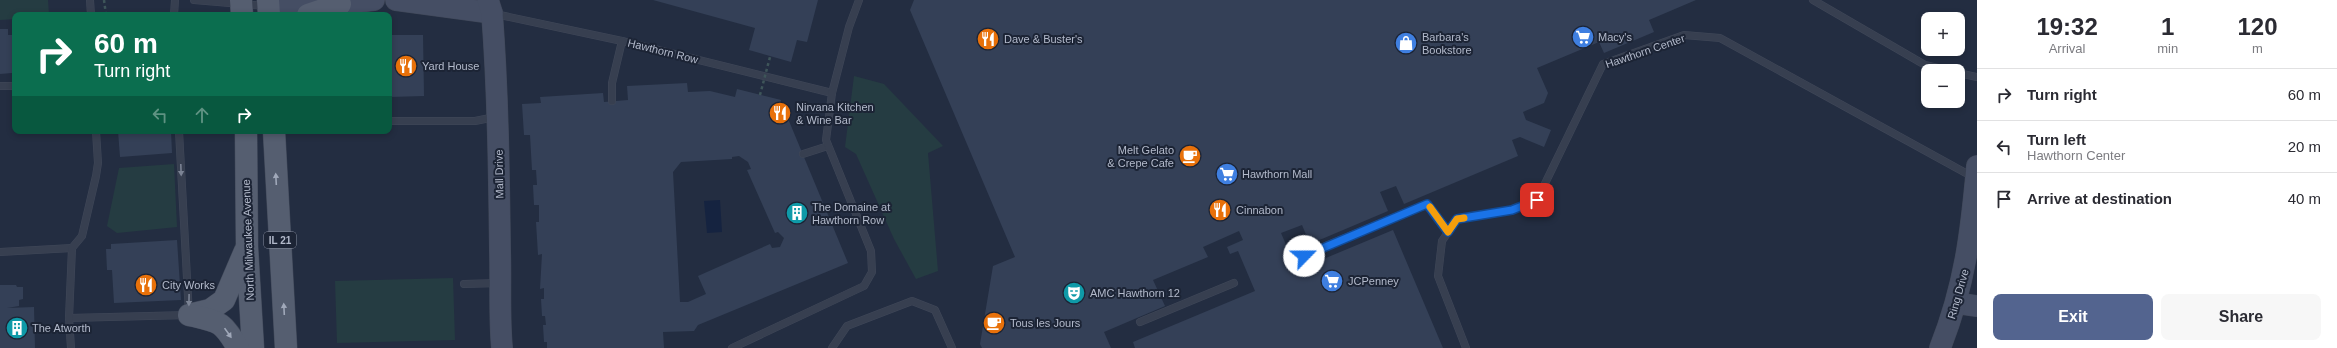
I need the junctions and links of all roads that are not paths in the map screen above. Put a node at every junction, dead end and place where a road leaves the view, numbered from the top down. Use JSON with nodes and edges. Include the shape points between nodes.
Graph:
{"nodes":[{"id":1,"x":90,"y":0,"type":"edge"},
{"id":2,"x":175,"y":0,"type":"edge"},
{"id":3,"x":194,"y":0,"type":"edge"},
{"id":4,"x":374,"y":0,"type":"edge"},
{"id":5,"x":396,"y":0,"type":"edge"},
{"id":6,"x":859,"y":0,"type":"edge"},
{"id":7,"x":1813,"y":0,"type":"edge"},
{"id":8,"x":340,"y":4,"type":"junction"},
{"id":9,"x":486,"y":4,"type":"edge"},
{"id":10,"x":242,"y":7,"type":"edge"},
{"id":11,"x":269,"y":7,"type":"edge"},
{"id":12,"x":91,"y":12,"type":"edge"},
{"id":13,"x":174,"y":12,"type":"edge"},
{"id":14,"x":317,"y":12,"type":"edge"},
{"id":15,"x":622,"y":41,"type":"junction"},
{"id":16,"x":1923,"y":64,"type":"edge"},
{"id":17,"x":1965,"y":74,"type":"edge"},
{"id":18,"x":1977,"y":77,"type":"edge"},
{"id":19,"x":0,"y":86,"type":"edge"},
{"id":20,"x":12,"y":86,"type":"edge"},
{"id":21,"x":832,"y":93,"type":"junction"},
{"id":22,"x":612,"y":101,"type":"dead end"},
{"id":23,"x":497,"y":117,"type":"junction"},
{"id":24,"x":392,"y":121,"type":"edge"},
{"id":25,"x":96,"y":134,"type":"edge"},
{"id":26,"x":179,"y":134,"type":"edge"},
{"id":27,"x":246,"y":134,"type":"edge"},
{"id":28,"x":274,"y":134,"type":"edge"},
{"id":29,"x":828,"y":146,"type":"junction"},
{"id":30,"x":803,"y":154,"type":"dead end"},
{"id":31,"x":1976,"y":172,"type":"edge"},
{"id":32,"x":1448,"y":232,"type":"junction"},
{"id":33,"x":247,"y":246,"type":"junction"},
{"id":34,"x":72,"y":248,"type":"junction"},
{"id":35,"x":0,"y":252,"type":"edge"},
{"id":36,"x":1304,"y":256,"type":"dead end"},
{"id":37,"x":501,"y":283,"type":"junction"},
{"id":38,"x":1234,"y":283,"type":"dead end"},
{"id":39,"x":464,"y":284,"type":"dead end"},
{"id":40,"x":1956,"y":303,"type":"junction"},
{"id":41,"x":1977,"y":306,"type":"edge"},
{"id":42,"x":189,"y":315,"type":"junction"},
{"id":43,"x":70,"y":318,"type":"junction"},
{"id":44,"x":1140,"y":322,"type":"dead end"},
{"id":45,"x":71,"y":348,"type":"edge"},
{"id":46,"x":238,"y":348,"type":"edge"},
{"id":47,"x":253,"y":348,"type":"edge"},
{"id":48,"x":286,"y":348,"type":"edge"},
{"id":49,"x":502,"y":348,"type":"edge"},
{"id":50,"x":732,"y":348,"type":"edge"},
{"id":51,"x":832,"y":348,"type":"edge"},
{"id":52,"x":952,"y":348,"type":"edge"},
{"id":53,"x":1466,"y":348,"type":"edge"},
{"id":54,"x":1940,"y":348,"type":"edge"}],
"edges":[{"from":1,"to":12,"type":"lane"},
{"from":2,"to":13,"type":"lane"},
{"from":3,"to":10,"type":"lane"},
{"from":4,"to":8,"type":"street"},
{"from":5,"to":9,"type":"street"},
{"from":6,"to":21,"type":"lane","via":[[849,27]]},
{"from":7,"to":16,"type":"lane"},
{"from":8,"to":11,"type":"street"},
{"from":8,"to":14,"type":"main road"},
{"from":9,"to":15,"type":"lane","name":"Hawthorn Row","via":[[521,18]]},
{"from":9,"to":23,"type":"street","name":"Mall Drive"},
{"from":10,"to":11,"type":"lane"},
{"from":15,"to":21,"type":"lane","name":"Hawthorn Row"},
{"from":15,"to":22,"type":"lane","via":[[612,83]]},
{"from":17,"to":18,"type":"lane"},
{"from":19,"to":20,"type":"lane"},
{"from":21,"to":29,"type":"lane","via":[[826,140]]},
{"from":23,"to":24,"type":"lane","via":[[475,121]]},
{"from":23,"to":37,"type":"street","name":"Mall Drive"},
{"from":25,"to":34,"type":"lane","via":[[96,176],[82,236]]},
{"from":26,"to":42,"type":"lane","one_way":true},
{"from":27,"to":33,"type":"main road","name":"North Milwaukee Avenue"},
{"from":48,"to":28,"type":"main road","number":"IL 21","one_way":true},
{"from":29,"to":30,"type":"lane"},
{"from":29,"to":50,"type":"lane","via":[[871,251],[872,272],[864,286]]},
{"from":31,"to":32,"type":"lane","name":"Hawthorn Center","via":[[1720,38],[1684,35],[1603,64],[1537,200],[1512,210],[1457,219]]},
{"from":31,"to":40,"type":"street","name":"Ring Drive","via":[[1967,261]]},
{"from":32,"to":36,"type":"lane","via":[[1427,204]]},
{"from":32,"to":53,"type":"lane","name":"Hawthorn Center","via":[[1442,241],[1438,276]]},
{"from":33,"to":42,"type":"main road","via":[[224,300],[210,310]]},
{"from":33,"to":47,"type":"main road","name":"North Milwaukee Avenue"},
{"from":34,"to":35,"type":"lane"},
{"from":34,"to":43,"type":"lane"},
{"from":37,"to":39,"type":"lane"},
{"from":37,"to":49,"type":"street","name":"Mall Drive"},
{"from":38,"to":44,"type":"lane"},
{"from":40,"to":41,"type":"street"},
{"from":40,"to":54,"type":"street","name":"Ring Drive"},
{"from":42,"to":43,"type":"lane"},
{"from":42,"to":46,"type":"main road","one_way":true,"via":[[219,322]]},
{"from":43,"to":45,"type":"lane"},
{"from":51,"to":52,"type":"lane","via":[[847,326],[912,301],[935,310]]}]}
